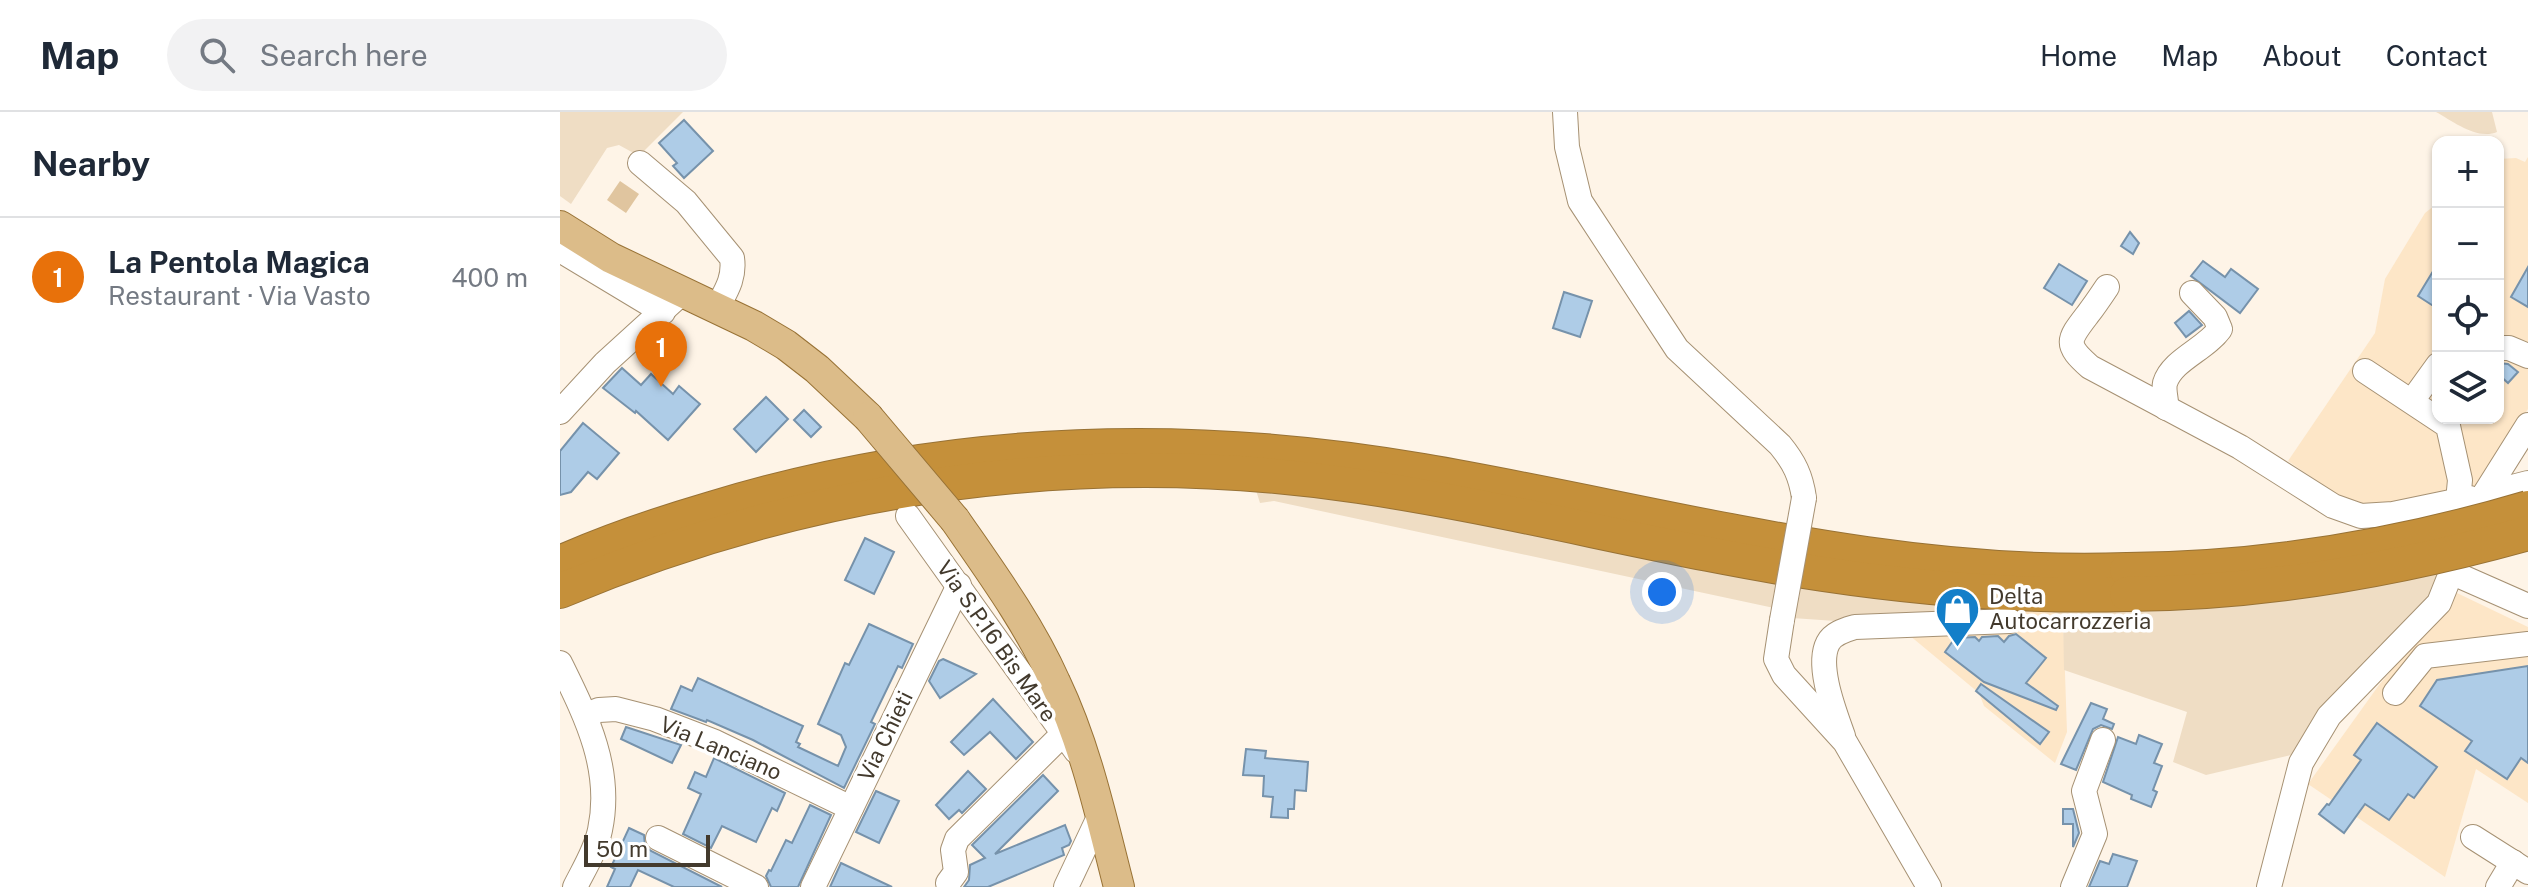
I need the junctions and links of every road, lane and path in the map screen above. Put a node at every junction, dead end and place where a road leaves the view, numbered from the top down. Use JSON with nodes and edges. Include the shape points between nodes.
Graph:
{"nodes":[{"id":1,"x":1565,"y":112,"type":"edge"},
{"id":2,"x":640,"y":163,"type":"dead end"},
{"id":3,"x":560,"y":226,"type":"edge"},
{"id":4,"x":560,"y":250,"type":"edge"},
{"id":5,"x":2107,"y":287,"type":"dead end"},
{"id":6,"x":2192,"y":293,"type":"dead end"},
{"id":7,"x":673,"y":302,"type":"junction"},
{"id":8,"x":717,"y":308,"type":"junction"},
{"id":9,"x":2504,"y":348,"type":"edge"},
{"id":10,"x":2528,"y":356,"type":"edge"},
{"id":11,"x":2365,"y":371,"type":"dead end"},
{"id":12,"x":2432,"y":373,"type":"edge"},
{"id":13,"x":2412,"y":401,"type":"junction"},
{"id":14,"x":2166,"y":408,"type":"junction"},
{"id":15,"x":560,"y":412,"type":"edge"},
{"id":16,"x":2528,"y":425,"type":"edge"},
{"id":17,"x":2528,"y":483,"type":"edge"},
{"id":18,"x":2474,"y":499,"type":"junction"},
{"id":19,"x":2528,"y":508,"type":"edge"},
{"id":20,"x":908,"y":516,"type":"dead end"},
{"id":21,"x":2528,"y":533,"type":"edge"},
{"id":22,"x":560,"y":563,"type":"edge"},
{"id":23,"x":2453,"y":573,"type":"junction"},
{"id":24,"x":2127,"y":582,"type":"junction"},
{"id":25,"x":2528,"y":582,"type":"edge"},
{"id":26,"x":959,"y":585,"type":"junction"},
{"id":27,"x":560,"y":591,"type":"edge"},
{"id":28,"x":2505,"y":596,"type":"junction"},
{"id":29,"x":2528,"y":606,"type":"edge"},
{"id":30,"x":2010,"y":621,"type":"dead end"},
{"id":31,"x":2528,"y":644,"type":"edge"},
{"id":32,"x":560,"y":663,"type":"edge"},
{"id":33,"x":2395,"y":693,"type":"dead end"},
{"id":34,"x":586,"y":715,"type":"junction"},
{"id":35,"x":1064,"y":722,"type":"junction"},
{"id":36,"x":2103,"y":740,"type":"dead end"},
{"id":37,"x":1845,"y":742,"type":"junction"},
{"id":38,"x":851,"y":808,"type":"junction"},
{"id":39,"x":1100,"y":811,"type":"junction"},
{"id":40,"x":2473,"y":837,"type":"dead end"},
{"id":41,"x":658,"y":838,"type":"dead end"},
{"id":42,"x":2520,"y":867,"type":"edge"},
{"id":43,"x":948,"y":883,"type":"dead end"},
{"id":44,"x":575,"y":887,"type":"edge"},
{"id":45,"x":756,"y":887,"type":"edge"},
{"id":46,"x":813,"y":887,"type":"edge"},
{"id":47,"x":1066,"y":887,"type":"edge"},
{"id":48,"x":1119,"y":887,"type":"edge"},
{"id":49,"x":1929,"y":887,"type":"edge"},
{"id":50,"x":2073,"y":887,"type":"edge"},
{"id":51,"x":2269,"y":887,"type":"edge"},
{"id":52,"x":2498,"y":887,"type":"edge"}],
"edges":[{"from":1,"to":37,"type":"street","bridge":true,"via":[[1580,201],[1677,349],[1780,445],[1801,477],[1804,498],[1776,659],[1784,675]]},
{"from":2,"to":8,"type":"street","via":[[686,202],[732,258],[731,282]]},
{"from":3,"to":7,"type":"main road"},
{"from":4,"to":7,"type":"street"},
{"from":5,"to":14,"type":"street","via":[[2074,330],[2070,341],[2075,354]]},
{"from":6,"to":14,"type":"street","via":[[2220,329],[2172,371],[2165,382]]},
{"from":7,"to":8,"type":"main road"},
{"from":7,"to":15,"type":"street"},
{"from":8,"to":35,"type":"main road","bridge":true,"via":[[786,345],[817,369],[868,417],[955,520],[1015,607],[1056,682]]},
{"from":9,"to":10,"type":"street"},
{"from":11,"to":13,"type":"street"},
{"from":12,"to":13,"type":"street"},
{"from":13,"to":18,"type":"street","via":[[2448,426],[2460,480]]},
{"from":14,"to":18,"type":"street","via":[[2333,506],[2361,516]]},
{"from":16,"to":18,"type":"street"},
{"from":17,"to":18,"type":"street"},
{"from":18,"to":23,"type":"street"},
{"from":19,"to":24,"type":"highway","bridge":true,"via":[[2339,553]]},
{"from":20,"to":26,"type":"street","name":"Via S.P.16 Bis Mare"},
{"from":21,"to":24,"type":"highway","bridge":true,"via":[[2319,581],[2230,590]]},
{"from":22,"to":24,"type":"highway","via":[[688,515],[854,473],[993,452],[1158,445],[1273,451],[1394,466],[1857,554]]},
{"from":23,"to":28,"type":"street"},
{"from":23,"to":51,"type":"street","via":[[2439,603],[2329,716],[2301,763]]},
{"from":24,"to":27,"type":"highway","via":[[2038,595],[1909,585],[1820,574],[1361,486],[1231,472],[1131,470],[944,482],[839,501],[731,528]]},
{"from":25,"to":28,"type":"street"},
{"from":26,"to":35,"type":"street","name":"Via S.P.16 Bis Mare"},
{"from":26,"to":38,"type":"street","name":"Via Chieti"},
{"from":28,"to":29,"type":"street"},
{"from":30,"to":37,"type":"street","via":[[1839,632],[1828,643],[1824,663]]},
{"from":31,"to":33,"type":"street","via":[[2425,656]]},
{"from":32,"to":34,"type":"street"},
{"from":34,"to":38,"type":"street","name":"Via Lanciano","via":[[616,709],[655,719]]},
{"from":34,"to":44,"type":"street","via":[[604,784],[600,831]]},
{"from":35,"to":39,"type":"main road","via":[[1088,766]]},
{"from":35,"to":39,"type":"street","name":"Via S.P.16 Bis Mare","via":[[1089,731],[1102,771]]},
{"from":35,"to":43,"type":"street","via":[[957,839],[956,872]]},
{"from":36,"to":50,"type":"street","via":[[2084,791],[2095,834]]},
{"from":37,"to":49,"type":"street"},
{"from":38,"to":46,"type":"street","name":"Via Chieti"},
{"from":39,"to":47,"type":"street"},
{"from":39,"to":48,"type":"main road"},
{"from":40,"to":42,"type":"street"},
{"from":41,"to":45,"type":"street"},
{"from":42,"to":52,"type":"street"}]}
